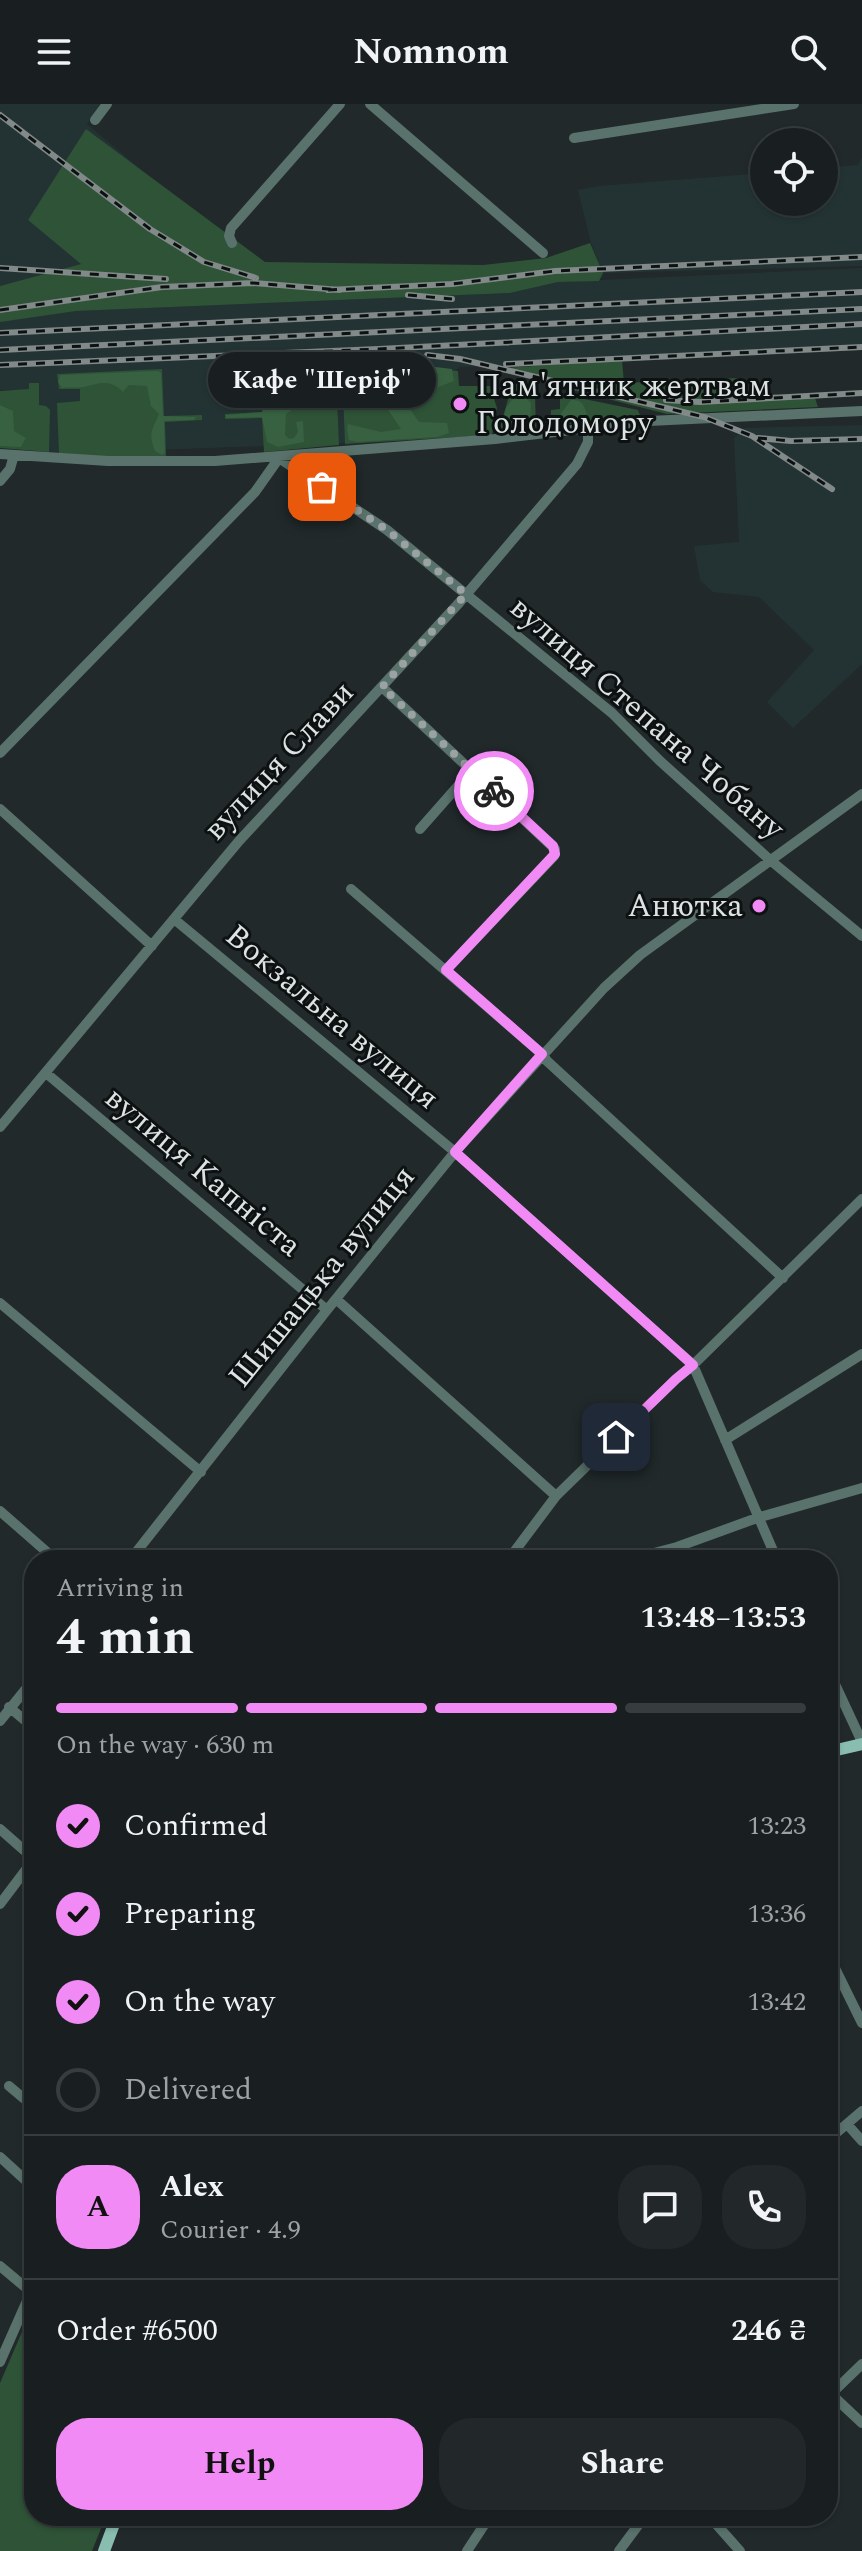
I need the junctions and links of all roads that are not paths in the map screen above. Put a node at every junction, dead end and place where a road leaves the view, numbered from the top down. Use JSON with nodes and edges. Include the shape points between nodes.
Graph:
{"nodes":[{"id":1,"x":107,"y":104,"type":"edge"},
{"id":2,"x":340,"y":104,"type":"edge"},
{"id":3,"x":370,"y":104,"type":"edge"},
{"id":4,"x":794,"y":104,"type":"edge"},
{"id":5,"x":95,"y":120,"type":"dead end"},
{"id":6,"x":574,"y":138,"type":"dead end"},
{"id":7,"x":232,"y":243,"type":"dead end"},
{"id":8,"x":543,"y":253,"type":"dead end"},
{"id":9,"x":862,"y":411,"type":"edge"},
{"id":10,"x":588,"y":427,"type":"junction"},
{"id":11,"x":0,"y":454,"type":"edge"},
{"id":12,"x":14,"y":455,"type":"junction"},
{"id":13,"x":279,"y":458,"type":"junction"},
{"id":14,"x":0,"y":481,"type":"edge"},
{"id":15,"x":466,"y":594,"type":"junction"},
{"id":16,"x":382,"y":687,"type":"junction"},
{"id":17,"x":0,"y":753,"type":"edge"},
{"id":18,"x":472,"y":770,"type":"junction"},
{"id":19,"x":862,"y":794,"type":"edge"},
{"id":20,"x":0,"y":809,"type":"edge"},
{"id":21,"x":420,"y":829,"type":"dead end"},
{"id":22,"x":770,"y":860,"type":"junction"},
{"id":23,"x":351,"y":889,"type":"dead end"},
{"id":24,"x":174,"y":919,"type":"junction"},
{"id":25,"x":862,"y":936,"type":"edge"},
{"id":26,"x":152,"y":946,"type":"junction"},
{"id":27,"x":446,"y":970,"type":"junction"},
{"id":28,"x":542,"y":1054,"type":"junction"},
{"id":29,"x":46,"y":1073,"type":"junction"},
{"id":30,"x":0,"y":1127,"type":"edge"},
{"id":31,"x":455,"y":1152,"type":"junction"},
{"id":32,"x":862,"y":1199,"type":"edge"},
{"id":33,"x":783,"y":1278,"type":"junction"},
{"id":34,"x":336,"y":1299,"type":"junction"},
{"id":35,"x":0,"y":1303,"type":"edge"},
{"id":36,"x":327,"y":1310,"type":"junction"},
{"id":37,"x":862,"y":1354,"type":"edge"},
{"id":38,"x":693,"y":1365,"type":"junction"},
{"id":39,"x":725,"y":1440,"type":"junction"},
{"id":40,"x":201,"y":1472,"type":"junction"},
{"id":41,"x":862,"y":1488,"type":"edge"},
{"id":42,"x":556,"y":1496,"type":"junction"},
{"id":43,"x":0,"y":1511,"type":"edge"},
{"id":44,"x":757,"y":1518,"type":"junction"},
{"id":45,"x":45,"y":1550,"type":"edge"},
{"id":46,"x":138,"y":1550,"type":"edge"},
{"id":47,"x":516,"y":1550,"type":"edge"},
{"id":48,"x":665,"y":1550,"type":"edge"},
{"id":49,"x":772,"y":1550,"type":"edge"},
{"id":50,"x":24,"y":1690,"type":"edge"},
{"id":51,"x":838,"y":1691,"type":"edge"},
{"id":52,"x":9,"y":1707,"type":"junction"},
{"id":53,"x":24,"y":1720,"type":"edge"},
{"id":54,"x":0,"y":1721,"type":"edge"},
{"id":55,"x":862,"y":1743,"type":"edge"},
{"id":56,"x":838,"y":1749,"type":"edge"},
{"id":57,"x":0,"y":1829,"type":"edge"},
{"id":58,"x":24,"y":1850,"type":"edge"},
{"id":59,"x":24,"y":1872,"type":"edge"},
{"id":60,"x":0,"y":1904,"type":"edge"},
{"id":61,"x":838,"y":1974,"type":"edge"},
{"id":62,"x":862,"y":2023,"type":"edge"},
{"id":63,"x":9,"y":2086,"type":"dead end"},
{"id":64,"x":24,"y":2099,"type":"edge"},
{"id":65,"x":862,"y":2111,"type":"edge"},
{"id":66,"x":847,"y":2124,"type":"junction"},
{"id":67,"x":838,"y":2132,"type":"edge"},
{"id":68,"x":862,"y":2141,"type":"edge"},
{"id":69,"x":0,"y":2157,"type":"edge"},
{"id":70,"x":24,"y":2179,"type":"edge"},
{"id":71,"x":0,"y":2266,"type":"edge"},
{"id":72,"x":24,"y":2282,"type":"edge"},
{"id":73,"x":24,"y":2306,"type":"edge"},
{"id":74,"x":0,"y":2362,"type":"edge"},
{"id":75,"x":862,"y":2364,"type":"edge"},
{"id":76,"x":838,"y":2387,"type":"edge"},
{"id":77,"x":838,"y":2401,"type":"edge"},
{"id":78,"x":862,"y":2423,"type":"edge"},
{"id":79,"x":113,"y":2526,"type":"edge"},
{"id":80,"x":483,"y":2526,"type":"edge"},
{"id":81,"x":638,"y":2526,"type":"edge"},
{"id":82,"x":718,"y":2526,"type":"edge"},
{"id":83,"x":104,"y":2551,"type":"edge"},
{"id":84,"x":467,"y":2551,"type":"edge"},
{"id":85,"x":619,"y":2551,"type":"edge"},
{"id":86,"x":740,"y":2551,"type":"edge"}],
"edges":[{"from":1,"to":5,"type":"street"},
{"from":2,"to":7,"type":"street","via":[[231,228]]},
{"from":3,"to":8,"type":"street"},
{"from":4,"to":6,"type":"street"},
{"from":9,"to":10,"type":"street"},
{"from":10,"to":13,"type":"street"},
{"from":10,"to":15,"type":"street","name":"вулиця Слави","via":[[588,442],[577,464]]},
{"from":11,"to":12,"type":"street"},
{"from":12,"to":13,"type":"street","via":[[169,463]]},
{"from":12,"to":14,"type":"street"},
{"from":13,"to":15,"type":"street","name":"вулиця Степана Чобану","via":[[387,530]]},
{"from":13,"to":17,"type":"street","via":[[255,492]]},
{"from":15,"to":16,"type":"street","name":"вулиця Слави"},
{"from":15,"to":22,"type":"street","name":"вулиця Степана Чобану","via":[[612,713]]},
{"from":16,"to":18,"type":"street"},
{"from":16,"to":24,"type":"street","name":"вулиця Слави"},
{"from":18,"to":21,"type":"street"},
{"from":18,"to":27,"type":"street","via":[[553,846],[555,854]]},
{"from":19,"to":22,"type":"street","name":"Шишацька вулиця"},
{"from":20,"to":26,"type":"street"},
{"from":22,"to":25,"type":"street","name":"вулиця Степана Чобану"},
{"from":22,"to":28,"type":"street","name":"Шишацька вулиця","via":[[640,955]]},
{"from":23,"to":27,"type":"street"},
{"from":24,"to":26,"type":"street","name":"вулиця Слави"},
{"from":24,"to":31,"type":"street","name":"Вокзальна вулиця"},
{"from":26,"to":29,"type":"street","name":"вулиця Слави"},
{"from":27,"to":28,"type":"street"},
{"from":28,"to":31,"type":"street","name":"Шишацька вулиця"},
{"from":28,"to":33,"type":"street"},
{"from":29,"to":30,"type":"street","name":"вулиця Слави"},
{"from":29,"to":36,"type":"street","name":"вулиця Капніста"},
{"from":31,"to":34,"type":"street","name":"Шишацька вулиця"},
{"from":31,"to":38,"type":"street","name":"Вокзальна вулиця"},
{"from":32,"to":33,"type":"street"},
{"from":33,"to":38,"type":"street"},
{"from":34,"to":36,"type":"street","name":"Шишацька вулиця"},
{"from":34,"to":42,"type":"street"},
{"from":35,"to":40,"type":"street"},
{"from":36,"to":40,"type":"street","name":"Шишацька вулиця"},
{"from":37,"to":39,"type":"street"},
{"from":38,"to":39,"type":"street","name":"Вокзальна вулиця"},
{"from":38,"to":42,"type":"street"},
{"from":39,"to":44,"type":"street","name":"Вокзальна вулиця"},
{"from":40,"to":46,"type":"street","name":"Шишацька вулиця"},
{"from":41,"to":44,"type":"street"},
{"from":42,"to":47,"type":"street"},
{"from":43,"to":45,"type":"street"},
{"from":44,"to":48,"type":"street"},
{"from":44,"to":49,"type":"street","name":"Вокзальна вулиця"},
{"from":50,"to":52,"type":"street"},
{"from":51,"to":55,"type":"street"},
{"from":52,"to":53,"type":"street"},
{"from":52,"to":54,"type":"street"},
{"from":55,"to":56,"type":"main road"},
{"from":57,"to":58,"type":"street"},
{"from":59,"to":60,"type":"street"},
{"from":61,"to":62,"type":"street"},
{"from":63,"to":64,"type":"street"},
{"from":65,"to":66,"type":"street"},
{"from":66,"to":67,"type":"street"},
{"from":66,"to":68,"type":"street"},
{"from":69,"to":70,"type":"street"},
{"from":71,"to":72,"type":"street"},
{"from":73,"to":74,"type":"street"},
{"from":75,"to":76,"type":"street"},
{"from":77,"to":78,"type":"street"},
{"from":79,"to":83,"type":"main road"},
{"from":80,"to":84,"type":"street"},
{"from":81,"to":85,"type":"street"},
{"from":82,"to":86,"type":"street"}]}
